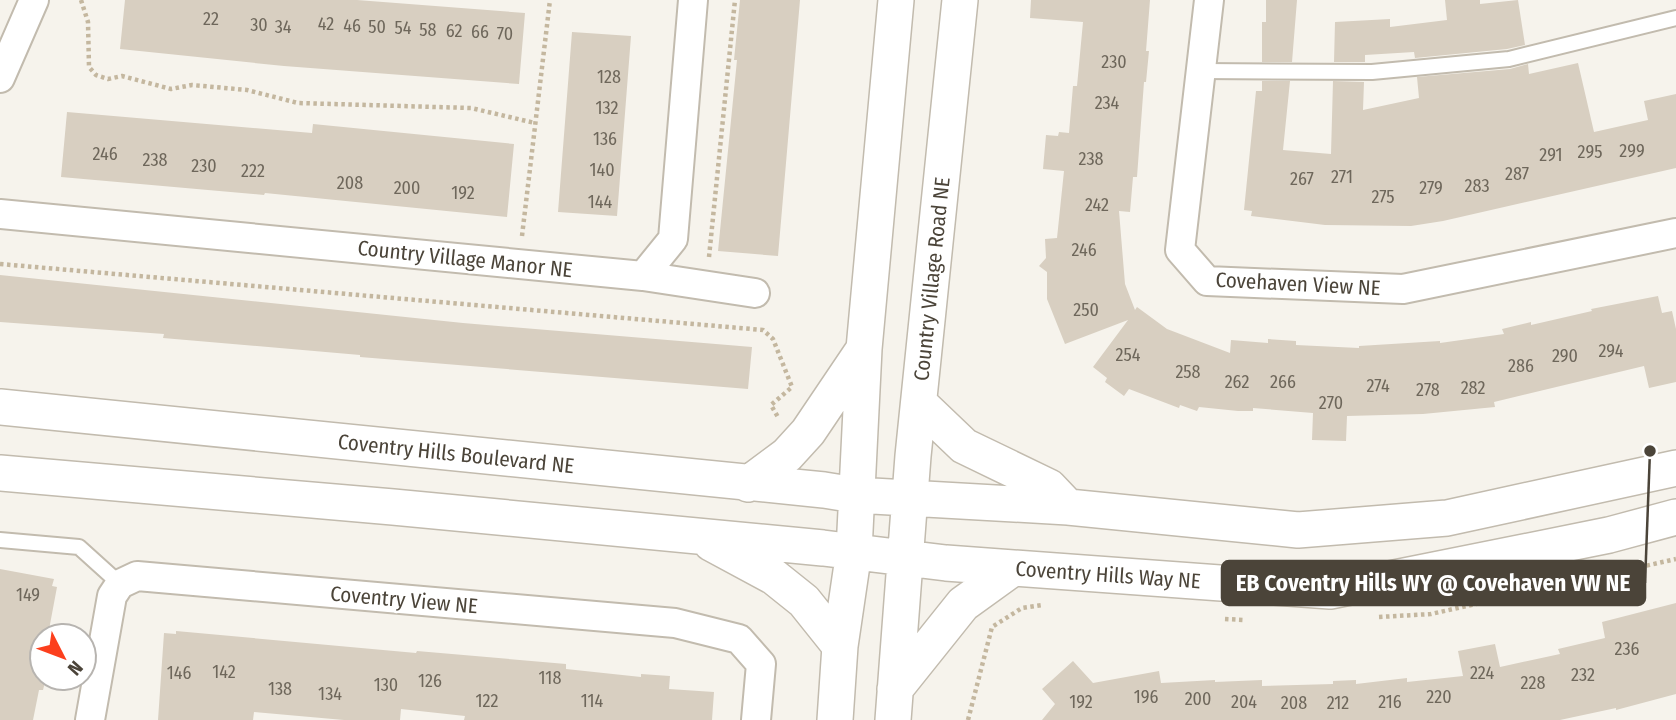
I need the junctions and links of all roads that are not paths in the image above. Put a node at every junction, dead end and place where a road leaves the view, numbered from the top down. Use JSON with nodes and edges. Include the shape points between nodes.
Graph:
{"nodes":[{"id":1,"x":34,"y":0,"type":"edge"},
{"id":2,"x":694,"y":0,"type":"edge"},
{"id":3,"x":897,"y":0,"type":"edge"},
{"id":4,"x":960,"y":0,"type":"edge"},
{"id":5,"x":1209,"y":0,"type":"edge"},
{"id":6,"x":1676,"y":18,"type":"edge"},
{"id":7,"x":1202,"y":71,"type":"junction"},
{"id":8,"x":0,"y":78,"type":"edge"},
{"id":9,"x":0,"y":214,"type":"edge"},
{"id":10,"x":1676,"y":233,"type":"edge"},
{"id":11,"x":643,"y":276,"type":"junction"},
{"id":12,"x":752,"y":304,"type":"road end"},
{"id":13,"x":864,"y":349,"type":"junction"},
{"id":14,"x":920,"y":404,"type":"junction"},
{"id":15,"x":0,"y":407,"type":"edge"},
{"id":16,"x":1676,"y":468,"type":"edge"},
{"id":17,"x":0,"y":473,"type":"edge"},
{"id":18,"x":748,"y":484,"type":"junction"},
{"id":19,"x":855,"y":495,"type":"junction"},
{"id":20,"x":911,"y":500,"type":"junction"},
{"id":21,"x":1068,"y":507,"type":"junction"},
{"id":22,"x":1676,"y":517,"type":"edge"},
{"id":23,"x":699,"y":536,"type":"junction"},
{"id":24,"x":0,"y":540,"type":"edge"},
{"id":25,"x":854,"y":551,"type":"junction"},
{"id":26,"x":905,"y":558,"type":"junction"},
{"id":27,"x":1013,"y":568,"type":"junction"},
{"id":28,"x":120,"y":584,"type":"junction"},
{"id":29,"x":840,"y":646,"type":"junction"},
{"id":30,"x":894,"y":705,"type":"edge"},
{"id":31,"x":90,"y":720,"type":"edge"},
{"id":32,"x":756,"y":720,"type":"edge"},
{"id":33,"x":835,"y":720,"type":"edge"}],
"edges":[{"from":1,"to":8,"type":"street"},
{"from":2,"to":11,"type":"street","via":[[673,239]]},
{"from":3,"to":13,"type":"street"},
{"from":4,"to":14,"type":"street","name":"Country Village Road NE"},
{"from":5,"to":7,"type":"street","name":"Covehaven View NE"},
{"from":6,"to":7,"type":"lane","via":[[1508,59],[1371,72]]},
{"from":7,"to":10,"type":"street","name":"Covehaven View NE","via":[[1180,250],[1207,281],[1403,289]]},
{"from":9,"to":11,"type":"street","name":"Country Village Manor NE"},
{"from":11,"to":12,"type":"street","name":"Country Village Manor NE"},
{"from":13,"to":18,"type":"street","via":[[808,432],[787,455]]},
{"from":13,"to":19,"type":"street"},
{"from":14,"to":20,"type":"street","name":"Country Village Road NE"},
{"from":14,"to":21,"type":"street","via":[[964,446],[1049,487]]},
{"from":15,"to":18,"type":"street","name":"Coventry Hills Boulevard NE"},
{"from":16,"to":21,"type":"street","via":[[1447,518],[1298,530]]},
{"from":17,"to":23,"type":"street"},
{"from":18,"to":19,"type":"street","name":"Coventry Hills Boulevard NE"},
{"from":19,"to":20,"type":"street","name":"Coventry Hills Boulevard NE"},
{"from":19,"to":25,"type":"street"},
{"from":20,"to":21,"type":"street"},
{"from":20,"to":26,"type":"street","name":"Country Village Road NE"},
{"from":22,"to":27,"type":"street","name":"Coventry Hills Way NE","via":[[1609,535],[1330,591]]},
{"from":23,"to":25,"type":"street"},
{"from":23,"to":29,"type":"street","via":[[794,593]]},
{"from":24,"to":28,"type":"lane","via":[[79,547]]},
{"from":25,"to":26,"type":"street"},
{"from":25,"to":29,"type":"street"},
{"from":26,"to":27,"type":"street","name":"Coventry Hills Way NE"},
{"from":26,"to":30,"type":"street"},
{"from":27,"to":30,"type":"street","via":[[962,604]]},
{"from":28,"to":31,"type":"street","via":[[112,596]]},
{"from":28,"to":32,"type":"street","name":"Coventry View NE","via":[[137,576],[675,623],[740,639],[761,664]]},
{"from":29,"to":33,"type":"street"}]}
